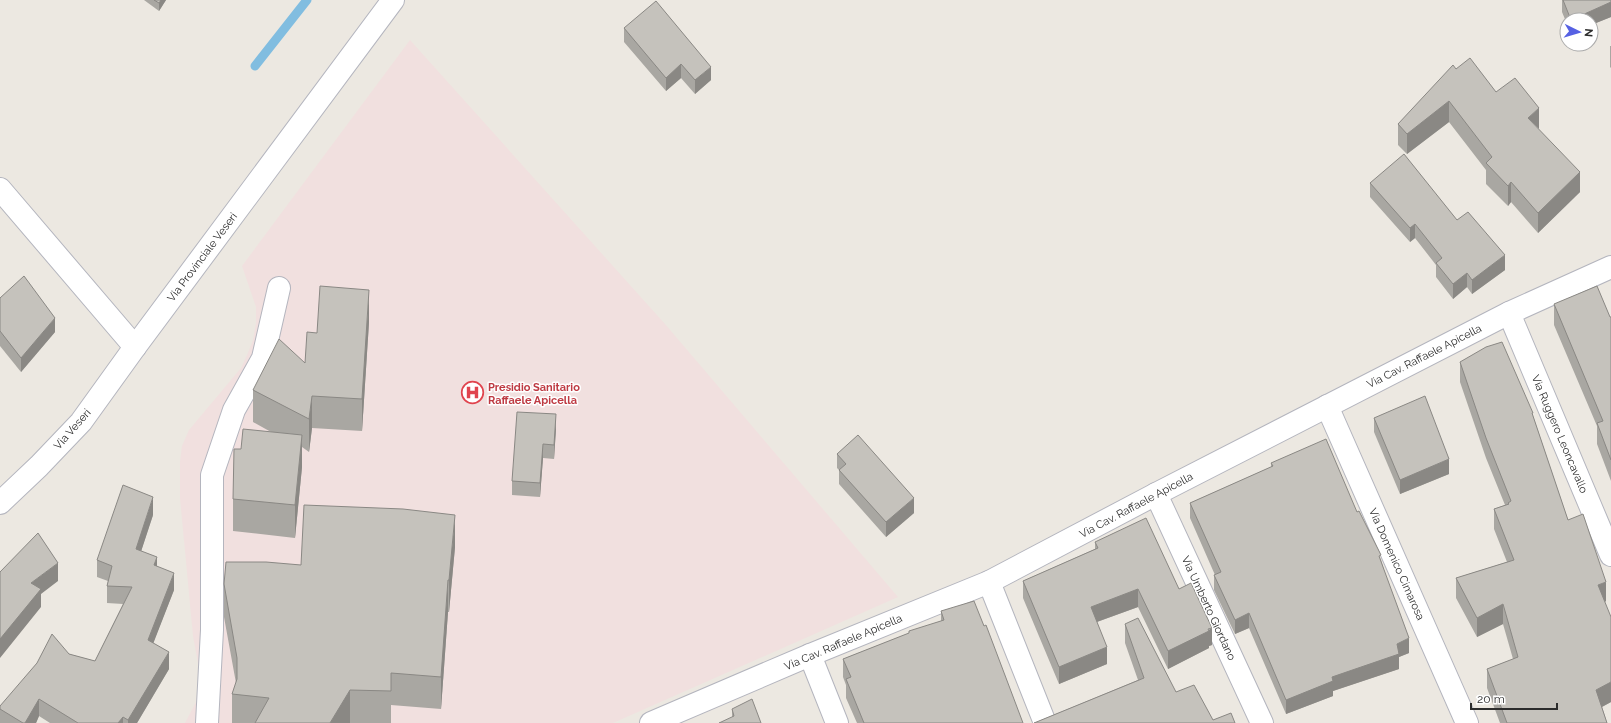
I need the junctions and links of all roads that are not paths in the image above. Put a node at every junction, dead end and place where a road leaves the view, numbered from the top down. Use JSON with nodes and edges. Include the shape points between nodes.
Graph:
{"nodes":[{"id":1,"x":393,"y":0,"type":"edge"},
{"id":2,"x":0,"y":189,"type":"edge"},
{"id":3,"x":1611,"y":267,"type":"edge"},
{"id":4,"x":279,"y":288,"type":"dead end"},
{"id":5,"x":1508,"y":313,"type":"junction"},
{"id":6,"x":135,"y":347,"type":"junction"},
{"id":7,"x":1327,"y":406,"type":"junction"},
{"id":8,"x":1156,"y":494,"type":"junction"},
{"id":9,"x":0,"y":502,"type":"edge"},
{"id":10,"x":1611,"y":555,"type":"edge"},
{"id":11,"x":989,"y":582,"type":"junction"},
{"id":12,"x":810,"y":655,"type":"junction"},
{"id":13,"x":207,"y":723,"type":"edge"},
{"id":14,"x":651,"y":723,"type":"edge"},
{"id":15,"x":837,"y":723,"type":"edge"},
{"id":16,"x":1045,"y":723,"type":"edge"},
{"id":17,"x":1262,"y":723,"type":"edge"},
{"id":18,"x":1467,"y":723,"type":"edge"}],
"edges":[{"from":1,"to":6,"type":"street","name":"Via Provinciale Veseri"},
{"from":2,"to":6,"type":"street"},
{"from":3,"to":5,"type":"street","name":"Via Cav. Raffaele Apicella"},
{"from":4,"to":13,"type":"street","via":[[264,358],[234,410],[212,475],[212,630]]},
{"from":5,"to":7,"type":"street","name":"Via Cav. Raffaele Apicella"},
{"from":5,"to":10,"type":"street","name":"Via Ruggero Leoncavallo"},
{"from":6,"to":9,"type":"street","name":"Via Veseri","via":[[80,422],[39,466]]},
{"from":7,"to":8,"type":"street","name":"Via Cav. Raffaele Apicella"},
{"from":7,"to":18,"type":"street","name":"Via Domenico Cimarosa"},
{"from":8,"to":11,"type":"street","name":"Via Cav. Raffaele Apicella"},
{"from":8,"to":17,"type":"street","name":"Via Umberto Giordano"},
{"from":11,"to":12,"type":"street","name":"Via Cav. Raffaele Apicella"},
{"from":11,"to":16,"type":"street"},
{"from":12,"to":14,"type":"street","name":"Via Cav. Raffaele Apicella"},
{"from":12,"to":15,"type":"street"}]}
